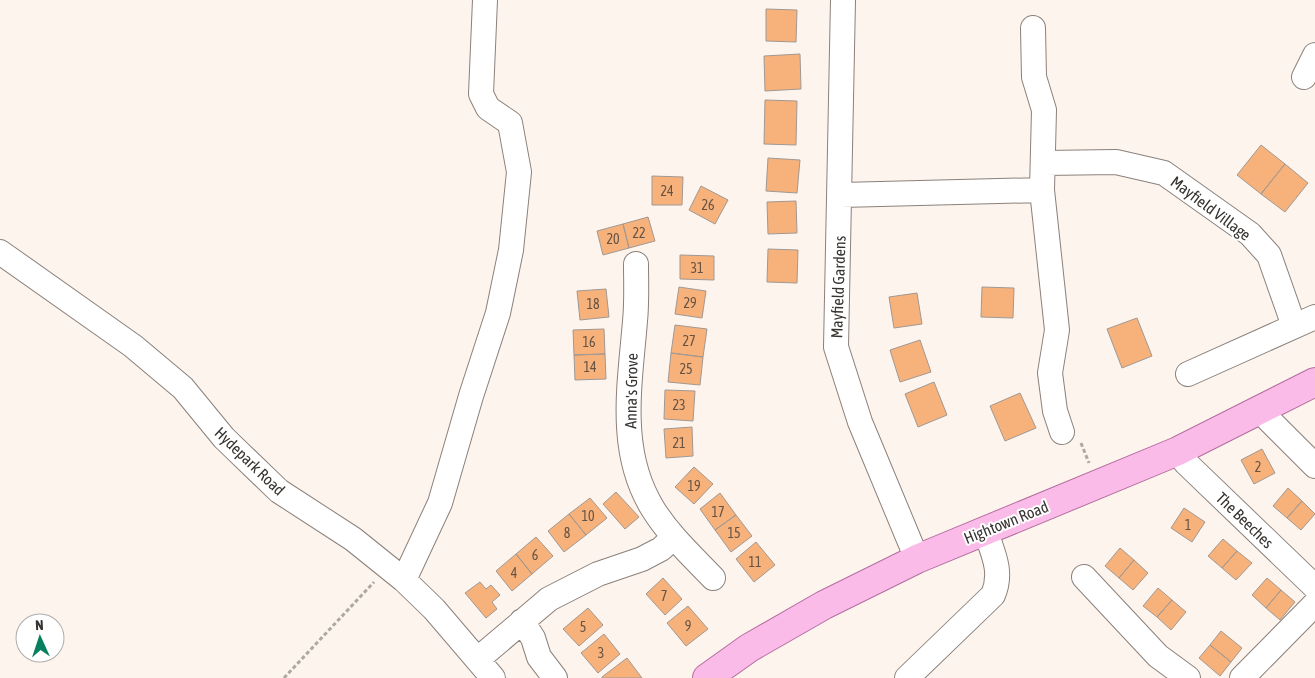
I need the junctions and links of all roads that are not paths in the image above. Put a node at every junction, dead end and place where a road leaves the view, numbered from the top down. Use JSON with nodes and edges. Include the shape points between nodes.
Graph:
{"nodes":[{"id":1,"x":485,"y":0,"type":"edge"},
{"id":2,"x":843,"y":0,"type":"edge"},
{"id":3,"x":1033,"y":28,"type":"dead end"},
{"id":4,"x":1315,"y":55,"type":"edge"},
{"id":5,"x":1304,"y":77,"type":"dead end"},
{"id":6,"x":1044,"y":163,"type":"junction"},
{"id":7,"x":1042,"y":190,"type":"junction"},
{"id":8,"x":841,"y":195,"type":"junction"},
{"id":9,"x":0,"y":252,"type":"edge"},
{"id":10,"x":636,"y":264,"type":"dead end"},
{"id":11,"x":1305,"y":321,"type":"edge"},
{"id":12,"x":1188,"y":374,"type":"dead end"},
{"id":13,"x":1315,"y":382,"type":"edge"},
{"id":14,"x":1260,"y":411,"type":"junction"},
{"id":15,"x":1062,"y":432,"type":"road end"},
{"id":16,"x":1178,"y":451,"type":"junction"},
{"id":17,"x":1315,"y":466,"type":"edge"},
{"id":18,"x":985,"y":530,"type":"junction"},
{"id":19,"x":674,"y":537,"type":"junction"},
{"id":20,"x":917,"y":559,"type":"junction"},
{"id":21,"x":397,"y":574,"type":"junction"},
{"id":22,"x":1084,"y":577,"type":"dead end"},
{"id":23,"x":713,"y":578,"type":"dead end"},
{"id":24,"x":1315,"y":587,"type":"edge"},
{"id":25,"x":1315,"y":604,"type":"edge"},
{"id":26,"x":522,"y":621,"type":"junction"},
{"id":27,"x":478,"y":659,"type":"junction"},
{"id":28,"x":493,"y":678,"type":"edge"},
{"id":29,"x":555,"y":678,"type":"edge"},
{"id":30,"x":707,"y":678,"type":"edge"},
{"id":31,"x":907,"y":678,"type":"edge"},
{"id":32,"x":1188,"y":678,"type":"edge"},
{"id":33,"x":1242,"y":678,"type":"edge"}],
"edges":[{"from":1,"to":21,"type":"street","via":[[481,94],[488,108],[510,124],[519,172],[511,250],[498,313],[440,503]]},
{"from":2,"to":8,"type":"street","name":"Mayfield Gardens"},
{"from":3,"to":6,"type":"street","via":[[1034,78],[1044,110]]},
{"from":4,"to":5,"type":"street"},
{"from":6,"to":7,"type":"street"},
{"from":6,"to":11,"type":"street","name":"Mayfield Village","via":[[1116,162],[1164,173],[1250,234],[1269,255]]},
{"from":7,"to":8,"type":"street"},
{"from":7,"to":15,"type":"street","via":[[1057,330],[1050,372],[1055,411]]},
{"from":8,"to":20,"type":"street","name":"Mayfield Gardens","via":[[836,347],[860,422]]},
{"from":9,"to":21,"type":"street","name":"Hydepark Road","via":[[132,346],[183,388],[224,438],[279,491],[353,539]]},
{"from":10,"to":19,"type":"street","name":"Anna's Grove","via":[[627,412],[632,456],[653,509]]},
{"from":11,"to":12,"type":"street"},
{"from":13,"to":14,"type":"main road","name":"Hightown Road"},
{"from":14,"to":16,"type":"main road","name":"Hightown Road"},
{"from":14,"to":17,"type":"street"},
{"from":16,"to":18,"type":"main road","name":"Hightown Road"},
{"from":16,"to":24,"type":"street","name":"The Beeches"},
{"from":18,"to":20,"type":"main road","name":"Hightown Road"},
{"from":18,"to":31,"type":"street","via":[[998,568],[993,595]]},
{"from":19,"to":23,"type":"street","name":"Anna's Grove"},
{"from":19,"to":26,"type":"street","via":[[661,550],[598,574],[549,598]]},
{"from":20,"to":30,"type":"main road","name":"Hightown Road","via":[[824,605],[749,648]]},
{"from":21,"to":27,"type":"street","name":"Hydepark Road"},
{"from":22,"to":32,"type":"street","via":[[1158,656]]},
{"from":25,"to":33,"type":"street"},
{"from":26,"to":27,"type":"street"},
{"from":26,"to":29,"type":"street","via":[[533,638],[539,657]]},
{"from":27,"to":28,"type":"street","name":"Hydepark Road"}]}
